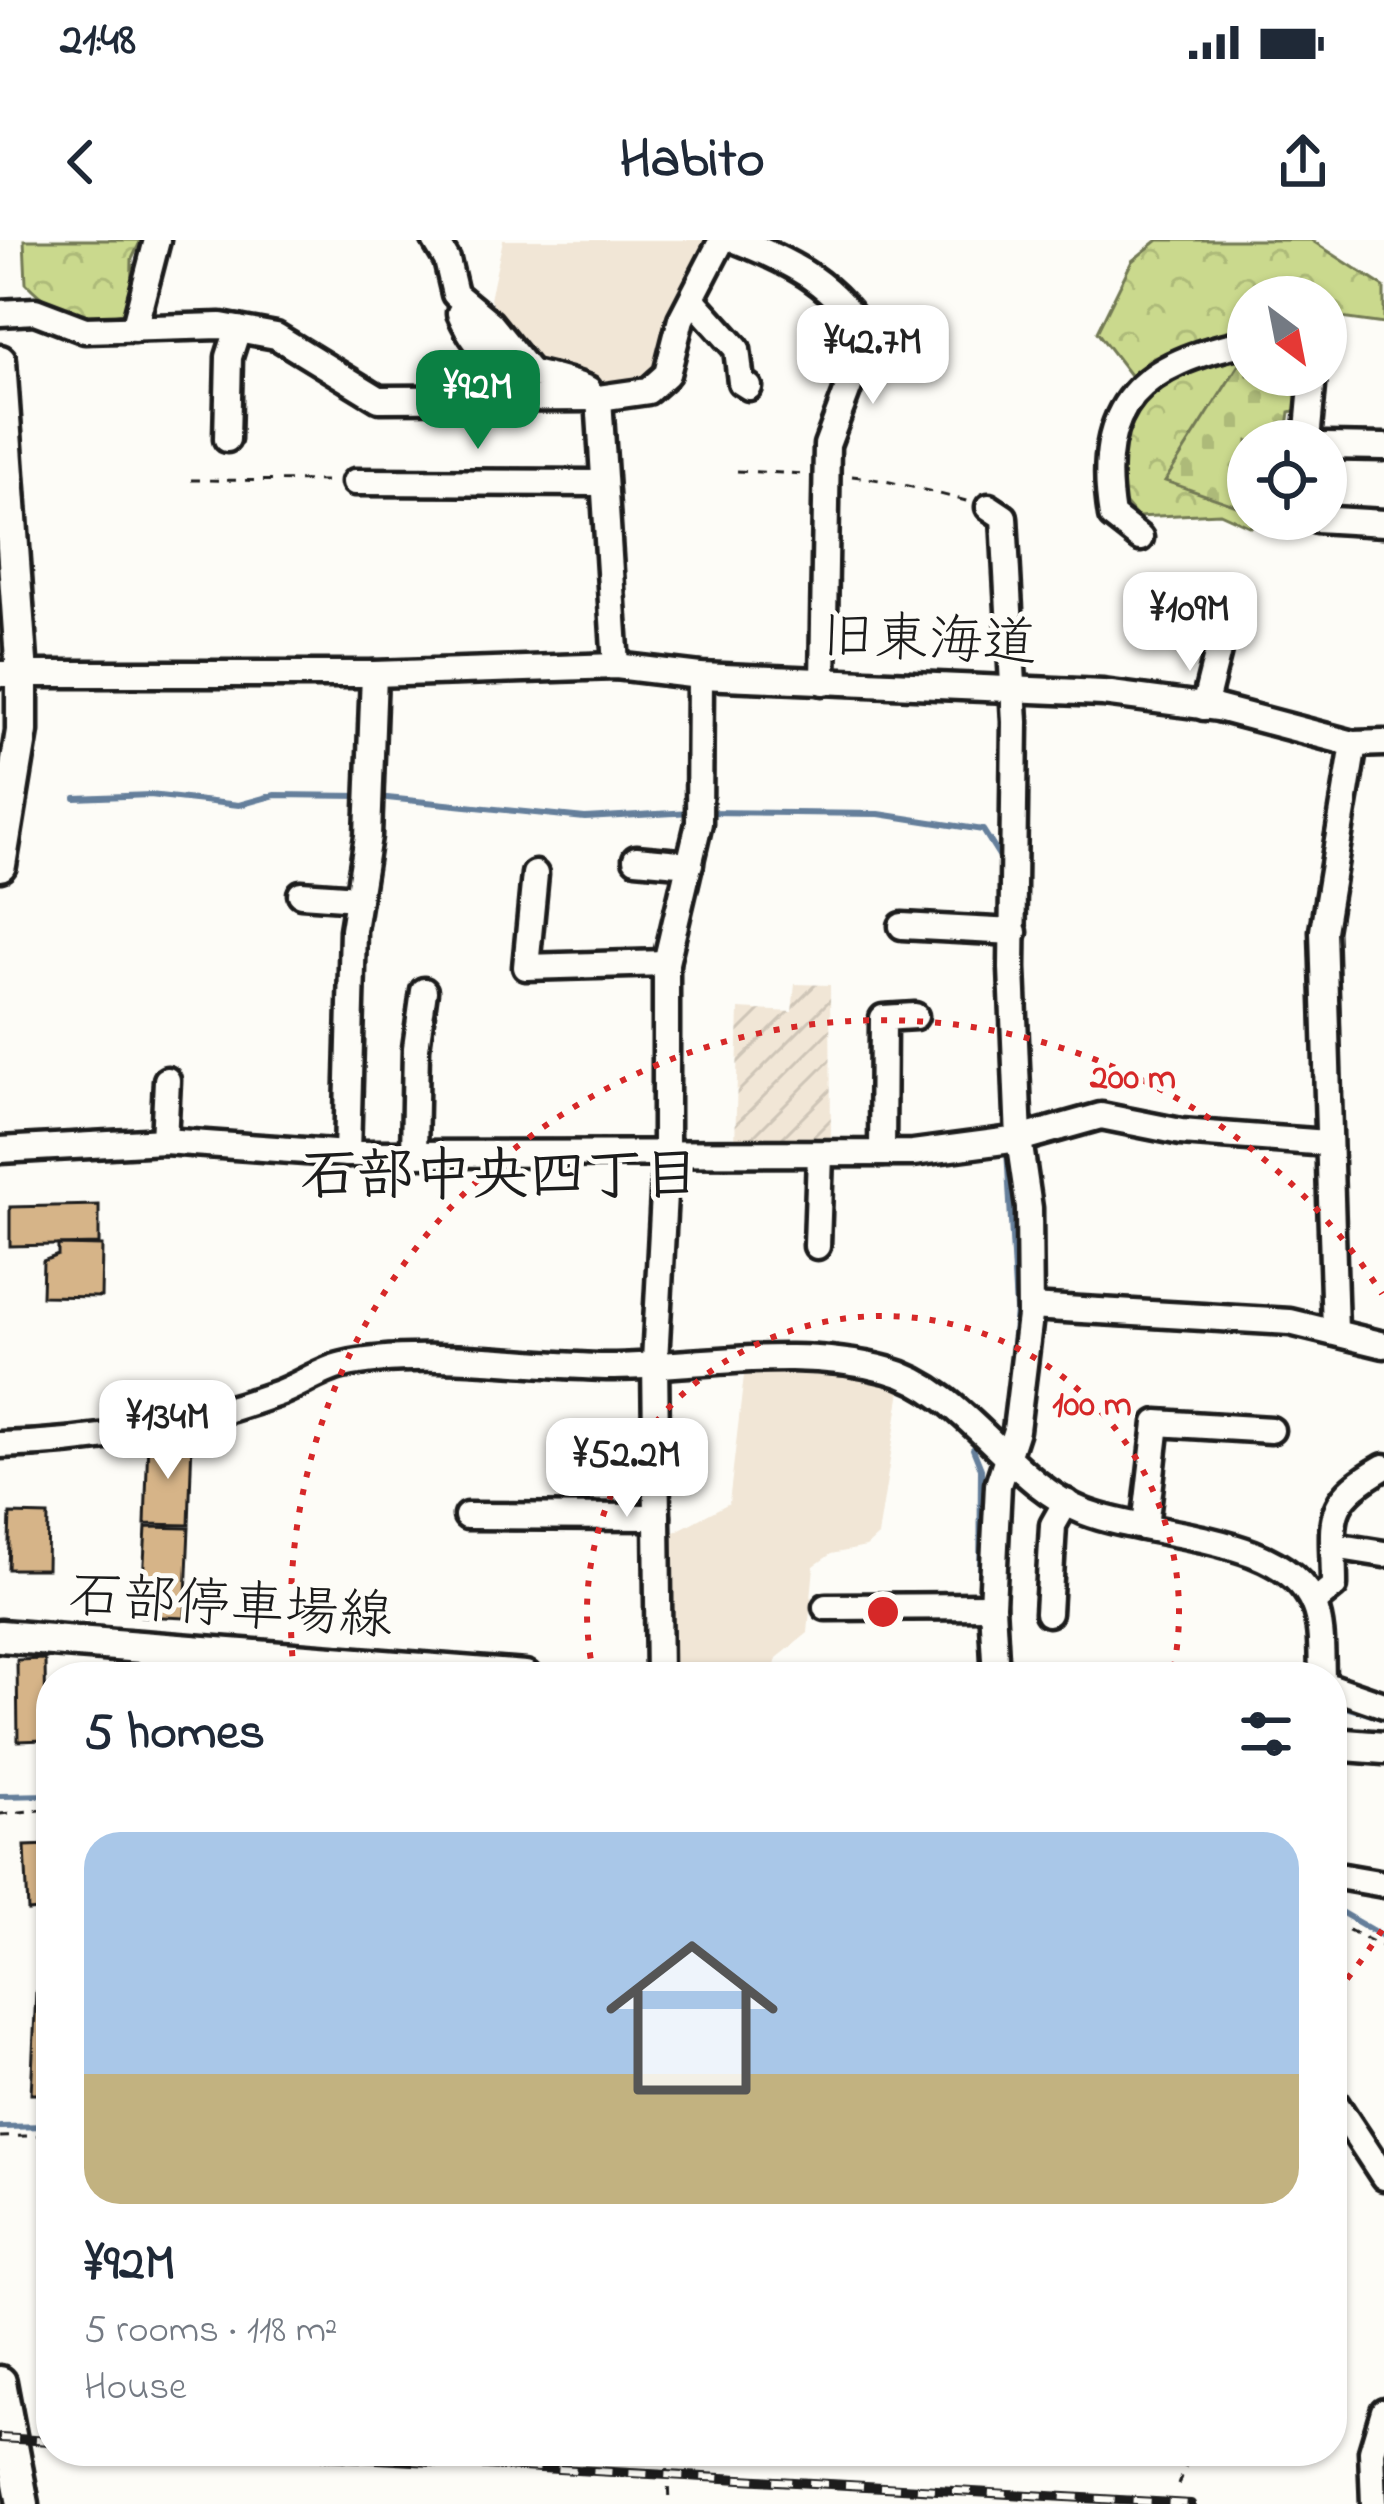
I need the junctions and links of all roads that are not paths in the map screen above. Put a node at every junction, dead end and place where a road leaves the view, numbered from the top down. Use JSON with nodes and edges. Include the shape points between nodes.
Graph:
{"nodes":[{"id":1,"x":158,"y":240,"type":"edge"},
{"id":2,"x":435,"y":240,"type":"edge"},
{"id":3,"x":722,"y":240,"type":"edge"},
{"id":4,"x":736,"y":240,"type":"edge"},
{"id":5,"x":692,"y":299,"type":"junction"},
{"id":6,"x":0,"y":313,"type":"edge"},
{"id":7,"x":460,"y":314,"type":"dead end"},
{"id":8,"x":134,"y":328,"type":"junction"},
{"id":9,"x":238,"y":329,"type":"junction"},
{"id":10,"x":1227,"y":346,"type":"edge"},
{"id":11,"x":0,"y":361,"type":"edge"},
{"id":12,"x":529,"y":371,"type":"junction"},
{"id":13,"x":749,"y":387,"type":"dead end"},
{"id":14,"x":599,"y":398,"type":"junction"},
{"id":15,"x":227,"y":440,"type":"dead end"},
{"id":16,"x":1347,"y":446,"type":"edge"},
{"id":17,"x":1384,"y":447,"type":"edge"},
{"id":18,"x":355,"y":482,"type":"road end"},
{"id":19,"x":601,"y":483,"type":"junction"},
{"id":20,"x":989,"y":507,"type":"road end"},
{"id":21,"x":1347,"y":521,"type":"edge"},
{"id":22,"x":1384,"y":524,"type":"edge"},
{"id":23,"x":1141,"y":538,"type":"dead end"},
{"id":24,"x":1221,"y":639,"type":"dead end"},
{"id":25,"x":616,"y":666,"type":"junction"},
{"id":26,"x":11,"y":674,"type":"edge"},
{"id":27,"x":374,"y":674,"type":"junction"},
{"id":28,"x":700,"y":676,"type":"junction"},
{"id":29,"x":823,"y":682,"type":"junction"},
{"id":30,"x":1012,"y":686,"type":"junction"},
{"id":31,"x":1204,"y":706,"type":"junction"},
{"id":32,"x":1384,"y":742,"type":"edge"},
{"id":33,"x":1354,"y":745,"type":"junction"},
{"id":34,"x":636,"y":859,"type":"dead end"},
{"id":35,"x":689,"y":864,"type":"junction"},
{"id":36,"x":0,"y":865,"type":"edge"},
{"id":37,"x":535,"y":874,"type":"dead end"},
{"id":38,"x":301,"y":894,"type":"dead end"},
{"id":39,"x":358,"y":898,"type":"junction"},
{"id":40,"x":902,"y":926,"type":"dead end"},
{"id":41,"x":1014,"y":932,"type":"junction"},
{"id":42,"x":666,"y":963,"type":"junction"},
{"id":43,"x":424,"y":991,"type":"dead end"},
{"id":44,"x":915,"y":1016,"type":"dead end"},
{"id":45,"x":167,"y":1080,"type":"dead end"},
{"id":46,"x":1018,"y":1139,"type":"junction"},
{"id":47,"x":164,"y":1141,"type":"junction"},
{"id":48,"x":1328,"y":1143,"type":"junction"},
{"id":49,"x":0,"y":1150,"type":"edge"},
{"id":50,"x":347,"y":1154,"type":"junction"},
{"id":51,"x":820,"y":1154,"type":"junction"},
{"id":52,"x":882,"y":1154,"type":"junction"},
{"id":53,"x":414,"y":1155,"type":"junction"},
{"id":54,"x":666,"y":1157,"type":"junction"},
{"id":55,"x":817,"y":1246,"type":"dead end"},
{"id":56,"x":1030,"y":1306,"type":"junction"},
{"id":57,"x":1335,"y":1331,"type":"junction"},
{"id":58,"x":1384,"y":1345,"type":"edge"},
{"id":59,"x":655,"y":1361,"type":"junction"},
{"id":60,"x":1271,"y":1430,"type":"dead end"},
{"id":61,"x":0,"y":1445,"type":"edge"},
{"id":62,"x":1009,"y":1460,"type":"junction"},
{"id":63,"x":1384,"y":1467,"type":"edge"},
{"id":64,"x":1066,"y":1502,"type":"junction"},
{"id":65,"x":478,"y":1508,"type":"dead end"},
{"id":66,"x":657,"y":1517,"type":"junction"},
{"id":67,"x":1145,"y":1527,"type":"junction"},
{"id":68,"x":1334,"y":1546,"type":"junction"},
{"id":69,"x":1384,"y":1554,"type":"edge"},
{"id":70,"x":1313,"y":1603,"type":"junction"},
{"id":71,"x":992,"y":1606,"type":"junction"},
{"id":72,"x":826,"y":1607,"type":"dead end"},
{"id":73,"x":1048,"y":1613,"type":"dead end"},
{"id":74,"x":0,"y":1636,"type":"edge"},
{"id":75,"x":333,"y":1662,"type":"edge"},
{"id":76,"x":659,"y":1662,"type":"edge"},
{"id":77,"x":995,"y":1662,"type":"edge"},
{"id":78,"x":1320,"y":1662,"type":"edge"},
{"id":79,"x":1347,"y":1693,"type":"edge"},
{"id":80,"x":1384,"y":1705,"type":"edge"},
{"id":81,"x":1347,"y":1745,"type":"edge"},
{"id":82,"x":1384,"y":1748,"type":"edge"},
{"id":83,"x":1347,"y":1878,"type":"edge"},
{"id":84,"x":1384,"y":1884,"type":"edge"},
{"id":85,"x":1347,"y":2121,"type":"edge"},
{"id":86,"x":1384,"y":2177,"type":"edge"},
{"id":87,"x":0,"y":2382,"type":"edge"},
{"id":88,"x":1384,"y":2410,"type":"edge"},
{"id":89,"x":23,"y":2504,"type":"edge"},
{"id":90,"x":1374,"y":2504,"type":"edge"}],
"edges":[{"from":1,"to":8,"type":"street"},
{"from":2,"to":12,"type":"street","via":[[455,294]]},
{"from":3,"to":5,"type":"street"},
{"from":4,"to":29,"type":"street","via":[[816,276],[867,338],[827,445]]},
{"from":5,"to":13,"type":"street","via":[[737,349],[741,382]]},
{"from":5,"to":14,"type":"street","via":[[667,374],[648,391]]},
{"from":6,"to":8,"type":"street","via":[[34,311],[86,330]]},
{"from":7,"to":12,"type":"street","via":[[487,358]]},
{"from":8,"to":9,"type":"street"},
{"from":9,"to":14,"type":"street","via":[[276,336],[379,399]]},
{"from":9,"to":15,"type":"street","via":[[229,357]]},
{"from":10,"to":23,"type":"street","via":[[1194,353],[1142,385],[1114,419],[1105,471],[1112,516]]},
{"from":11,"to":26,"type":"main road"},
{"from":12,"to":14,"type":"street","via":[[585,386]]},
{"from":14,"to":19,"type":"street"},
{"from":16,"to":17,"type":"street"},
{"from":18,"to":19,"type":"street"},
{"from":19,"to":25,"type":"street"},
{"from":20,"to":30,"type":"street","via":[[1004,518]]},
{"from":21,"to":22,"type":"street"},
{"from":24,"to":31,"type":"street"},
{"from":25,"to":27,"type":"street","name":"旧東海道"},
{"from":25,"to":28,"type":"street","name":"旧東海道"},
{"from":26,"to":27,"type":"street","name":"旧東海道"},
{"from":26,"to":36,"type":"main road","via":[[22,731]]},
{"from":27,"to":39,"type":"street"},
{"from":28,"to":29,"type":"street","name":"旧東海道"},
{"from":28,"to":35,"type":"street","via":[[699,823]]},
{"from":29,"to":30,"type":"street","name":"旧東海道"},
{"from":30,"to":31,"type":"street","name":"旧東海道"},
{"from":30,"to":41,"type":"street"},
{"from":31,"to":33,"type":"street","name":"旧東海道"},
{"from":32,"to":33,"type":"street"},
{"from":33,"to":48,"type":"street","via":[[1323,931]]},
{"from":34,"to":35,"type":"street"},
{"from":35,"to":42,"type":"street"},
{"from":37,"to":42,"type":"street","via":[[526,967]]},
{"from":38,"to":39,"type":"street"},
{"from":39,"to":50,"type":"street"},
{"from":40,"to":41,"type":"street"},
{"from":41,"to":46,"type":"street"},
{"from":42,"to":54,"type":"street"},
{"from":43,"to":53,"type":"street"},
{"from":44,"to":52,"type":"street","via":[[883,1018]]},
{"from":45,"to":47,"type":"street"},
{"from":46,"to":48,"type":"street","via":[[1101,1117]]},
{"from":46,"to":52,"type":"street"},
{"from":46,"to":56,"type":"street","via":[[1029,1208]]},
{"from":47,"to":49,"type":"street"},
{"from":47,"to":50,"type":"street"},
{"from":48,"to":57,"type":"street"},
{"from":50,"to":53,"type":"street"},
{"from":51,"to":52,"type":"street"},
{"from":51,"to":54,"type":"street"},
{"from":51,"to":55,"type":"street"},
{"from":53,"to":54,"type":"street"},
{"from":54,"to":59,"type":"street"},
{"from":56,"to":57,"type":"street"},
{"from":56,"to":62,"type":"street"},
{"from":57,"to":58,"type":"street"},
{"from":59,"to":61,"type":"street","via":[[340,1365],[276,1394],[134,1431],[74,1444]]},
{"from":59,"to":62,"type":"street","via":[[774,1355],[891,1371],[940,1397]]},
{"from":59,"to":66,"type":"street"},
{"from":60,"to":67,"type":"street","via":[[1156,1424]]},
{"from":62,"to":64,"type":"street"},
{"from":62,"to":71,"type":"street","via":[[998,1485]]},
{"from":63,"to":68,"type":"street","via":[[1337,1501]]},
{"from":64,"to":67,"type":"street"},
{"from":64,"to":73,"type":"street","via":[[1053,1525]]},
{"from":65,"to":66,"type":"street"},
{"from":66,"to":76,"type":"street"},
{"from":67,"to":70,"type":"street","via":[[1272,1561]]},
{"from":68,"to":69,"type":"street"},
{"from":68,"to":70,"type":"street","via":[[1334,1586]]},
{"from":70,"to":78,"type":"street"},
{"from":71,"to":72,"type":"street"},
{"from":71,"to":77,"type":"street"},
{"from":74,"to":75,"type":"main road","name":"石部停車場線"},
{"from":79,"to":80,"type":"street"},
{"from":81,"to":82,"type":"main road"},
{"from":83,"to":84,"type":"street"},
{"from":85,"to":86,"type":"street"},
{"from":87,"to":89,"type":"main road"},
{"from":88,"to":90,"type":"street","via":[[1372,2451]]}]}
